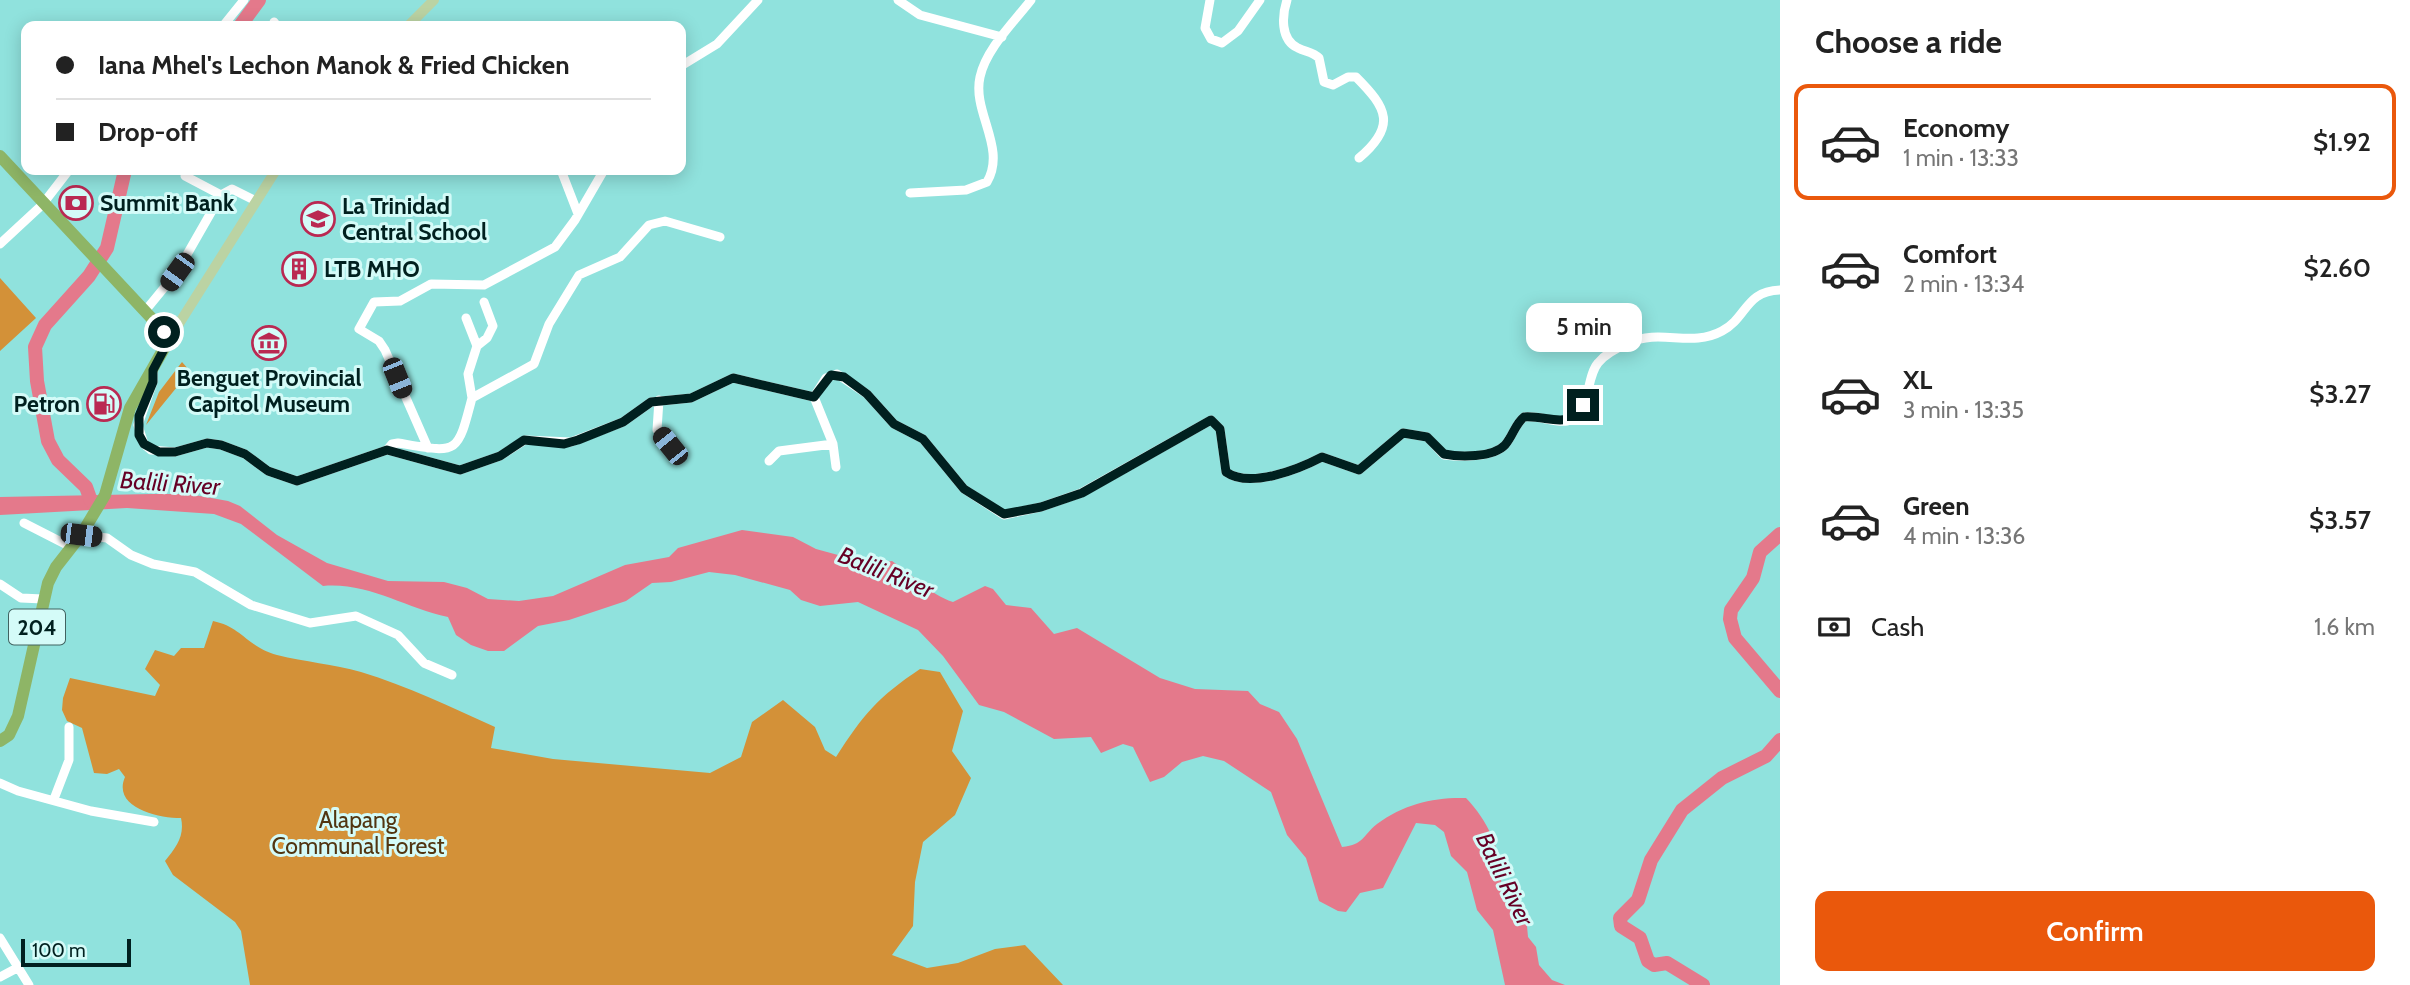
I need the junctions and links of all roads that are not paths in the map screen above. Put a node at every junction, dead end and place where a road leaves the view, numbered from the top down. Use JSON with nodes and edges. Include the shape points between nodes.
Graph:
{"nodes":[{"id":1,"x":244,"y":0,"type":"edge"},
{"id":2,"x":434,"y":0,"type":"edge"},
{"id":3,"x":758,"y":0,"type":"edge"},
{"id":4,"x":898,"y":0,"type":"edge"},
{"id":5,"x":1031,"y":0,"type":"edge"},
{"id":6,"x":1210,"y":0,"type":"edge"},
{"id":7,"x":1260,"y":0,"type":"edge"},
{"id":8,"x":1287,"y":0,"type":"edge"},
{"id":9,"x":227,"y":21,"type":"edge"},
{"id":10,"x":413,"y":21,"type":"edge"},
{"id":11,"x":1002,"y":37,"type":"junction"},
{"id":12,"x":686,"y":63,"type":"edge"},
{"id":13,"x":0,"y":156,"type":"edge"},
{"id":14,"x":1359,"y":158,"type":"dead end"},
{"id":15,"x":65,"y":175,"type":"edge"},
{"id":16,"x":273,"y":175,"type":"edge"},
{"id":17,"x":563,"y":175,"type":"edge"},
{"id":18,"x":601,"y":175,"type":"edge"},
{"id":19,"x":185,"y":176,"type":"dead end"},
{"id":20,"x":909,"y":193,"type":"dead end"},
{"id":21,"x":221,"y":195,"type":"junction"},
{"id":22,"x":256,"y":201,"type":"junction"},
{"id":23,"x":44,"y":202,"type":"junction"},
{"id":24,"x":578,"y":214,"type":"junction"},
{"id":25,"x":720,"y":237,"type":"dead end"},
{"id":26,"x":0,"y":244,"type":"edge"},
{"id":27,"x":1780,"y":289,"type":"edge"},
{"id":28,"x":484,"y":302,"type":"dead end"},
{"id":29,"x":145,"y":311,"type":"junction"},
{"id":30,"x":466,"y":318,"type":"dead end"},
{"id":31,"x":170,"y":338,"type":"junction"},
{"id":32,"x":477,"y":346,"type":"junction"},
{"id":33,"x":153,"y":370,"type":"junction"},
{"id":34,"x":814,"y":397,"type":"junction"},
{"id":35,"x":472,"y":398,"type":"junction"},
{"id":36,"x":659,"y":400,"type":"junction"},
{"id":37,"x":833,"y":444,"type":"junction"},
{"id":38,"x":428,"y":448,"type":"junction"},
{"id":39,"x":387,"y":450,"type":"junction"},
{"id":40,"x":680,"y":459,"type":"dead end"},
{"id":41,"x":769,"y":461,"type":"dead end"},
{"id":42,"x":836,"y":467,"type":"dead end"},
{"id":43,"x":24,"y":523,"type":"dead end"},
{"id":44,"x":81,"y":535,"type":"junction"},
{"id":45,"x":71,"y":547,"type":"junction"},
{"id":46,"x":0,"y":584,"type":"edge"},
{"id":47,"x":43,"y":599,"type":"junction"},
{"id":48,"x":452,"y":675,"type":"dead end"},
{"id":49,"x":69,"y":727,"type":"dead end"},
{"id":50,"x":0,"y":741,"type":"edge"},
{"id":51,"x":0,"y":783,"type":"edge"},
{"id":52,"x":54,"y":799,"type":"junction"},
{"id":53,"x":154,"y":822,"type":"dead end"},
{"id":54,"x":0,"y":939,"type":"edge"},
{"id":55,"x":17,"y":968,"type":"junction"},
{"id":56,"x":0,"y":977,"type":"edge"},
{"id":57,"x":29,"y":985,"type":"edge"}],
"edges":[{"from":1,"to":9,"type":"street"},
{"from":2,"to":10,"type":"main road"},
{"from":3,"to":12,"type":"street","via":[[717,44]]},
{"from":4,"to":11,"type":"street","via":[[920,15]]},
{"from":5,"to":11,"type":"street"},
{"from":6,"to":7,"type":"street","via":[[1205,28],[1211,39],[1222,43],[1238,31]]},
{"from":8,"to":14,"type":"street","via":[[1284,29],[1296,48],[1319,58],[1324,82],[1333,85],[1356,77],[1383,108],[1385,120],[1379,135]]},
{"from":11,"to":20,"type":"street","via":[[979,79],[992,145],[992,173],[979,187]]},
{"from":13,"to":23,"type":"highway"},
{"from":15,"to":23,"type":"street"},
{"from":16,"to":22,"type":"main road"},
{"from":17,"to":24,"type":"street"},
{"from":18,"to":24,"type":"street"},
{"from":19,"to":21,"type":"street"},
{"from":21,"to":22,"type":"street","via":[[232,189]]},
{"from":21,"to":29,"type":"street","via":[[177,272]]},
{"from":22,"to":31,"type":"main road"},
{"from":23,"to":26,"type":"street"},
{"from":23,"to":29,"type":"highway"},
{"from":24,"to":38,"type":"street","via":[[555,247],[493,281],[477,286],[431,284],[400,301],[373,302],[367,310],[359,329],[385,349]]},
{"from":25,"to":35,"type":"street","via":[[665,221],[649,225],[620,257],[579,275],[549,324],[534,364]]},
{"from":27,"to":34,"type":"street","via":[[1754,298],[1733,323],[1715,334],[1690,340],[1652,335],[1622,346],[1593,369],[1587,398],[1576,417],[1557,421],[1524,417],[1506,444],[1494,451],[1444,454],[1427,437],[1403,433],[1359,470],[1322,457],[1287,474],[1235,476],[1226,472],[1220,429],[1211,420],[1082,493],[1012,515],[995,511],[964,489],[923,439],[894,424],[844,377],[831,375]]},
{"from":28,"to":32,"type":"street","via":[[493,326]]},
{"from":29,"to":31,"type":"highway"},
{"from":30,"to":32,"type":"street"},
{"from":31,"to":33,"type":"highway","number":"204"},
{"from":32,"to":35,"type":"street","via":[[468,374]]},
{"from":33,"to":39,"type":"street","via":[[138,425],[151,450],[175,452],[207,443],[221,445],[297,481]]},
{"from":33,"to":44,"type":"highway","number":"204","via":[[130,408],[105,495]]},
{"from":34,"to":36,"type":"street","via":[[741,378],[724,381],[691,398]]},
{"from":34,"to":37,"type":"street"},
{"from":35,"to":38,"type":"street","via":[[467,426],[458,443],[444,450]]},
{"from":36,"to":39,"type":"street","via":[[623,422],[578,440],[564,444],[524,440],[500,456],[460,470]]},
{"from":36,"to":40,"type":"street","via":[[657,430]]},
{"from":37,"to":41,"type":"street","via":[[779,451]]},
{"from":37,"to":42,"type":"street"},
{"from":38,"to":39,"type":"street","via":[[398,443]]},
{"from":43,"to":45,"type":"street"},
{"from":44,"to":45,"type":"highway","number":"204"},
{"from":44,"to":48,"type":"street","via":[[112,540],[131,555],[192,571],[251,605],[310,623],[356,616],[398,635],[424,663]]},
{"from":45,"to":47,"type":"highway","number":"204","via":[[56,567]]},
{"from":46,"to":47,"type":"street","via":[[21,598]]},
{"from":47,"to":50,"type":"highway","number":"204","via":[[18,716],[9,735]]},
{"from":49,"to":52,"type":"street","via":[[69,760]]},
{"from":51,"to":52,"type":"street"},
{"from":52,"to":53,"type":"street"},
{"from":54,"to":55,"type":"street"},
{"from":55,"to":56,"type":"street"},
{"from":55,"to":57,"type":"street"}]}
